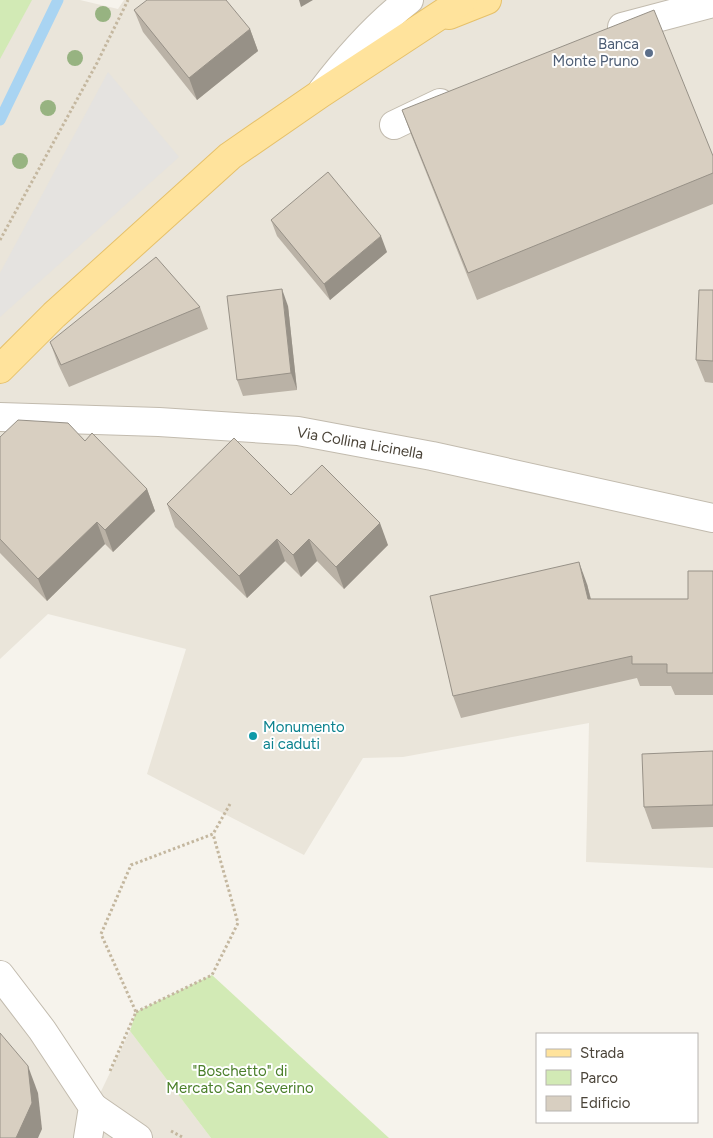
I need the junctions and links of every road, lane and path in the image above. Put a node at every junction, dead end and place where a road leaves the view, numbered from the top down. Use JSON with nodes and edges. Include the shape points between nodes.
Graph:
{"nodes":[{"id":1,"x":128,"y":0,"type":"edge"},
{"id":2,"x":409,"y":0,"type":"edge"},
{"id":3,"x":463,"y":0,"type":"edge"},
{"id":4,"x":487,"y":0,"type":"edge"},
{"id":5,"x":713,"y":3,"type":"edge"},
{"id":6,"x":433,"y":21,"type":"junction"},
{"id":7,"x":598,"y":33,"type":"edge"},
{"id":8,"x":461,"y":92,"type":"edge"},
{"id":9,"x":320,"y":94,"type":"junction"},
{"id":10,"x":394,"y":125,"type":"dead end"},
{"id":11,"x":0,"y":240,"type":"edge"},
{"id":12,"x":0,"y":369,"type":"edge"},
{"id":13,"x":0,"y":416,"type":"edge"},
{"id":14,"x":713,"y":518,"type":"edge"},
{"id":15,"x":230,"y":804,"type":"dead end"},
{"id":16,"x":213,"y":834,"type":"junction"},
{"id":17,"x":0,"y":975,"type":"edge"},
{"id":18,"x":136,"y":1012,"type":"junction"},
{"id":19,"x":93,"y":1107,"type":"junction"},
{"id":20,"x":88,"y":1138,"type":"edge"},
{"id":21,"x":138,"y":1138,"type":"edge"}],
"edges":[{"from":1,"to":11,"type":"path"},
{"from":2,"to":9,"type":"street","via":[[346,60]]},
{"from":3,"to":6,"type":"main road"},
{"from":4,"to":6,"type":"main road"},
{"from":5,"to":7,"type":"street"},
{"from":6,"to":9,"type":"main road"},
{"from":8,"to":10,"type":"street"},
{"from":9,"to":12,"type":"main road","via":[[230,156],[54,315]]},
{"from":13,"to":14,"type":"street","name":"Via Collina Licinella","via":[[298,430]]},
{"from":15,"to":16,"type":"path"},
{"from":16,"to":18,"type":"path","via":[[238,924],[212,975]]},
{"from":16,"to":18,"type":"path","via":[[131,865],[101,934]]},
{"from":17,"to":19,"type":"street","via":[[42,1030]]},
{"from":18,"to":19,"type":"path"},
{"from":19,"to":20,"type":"street"},
{"from":19,"to":21,"type":"street"}]}
